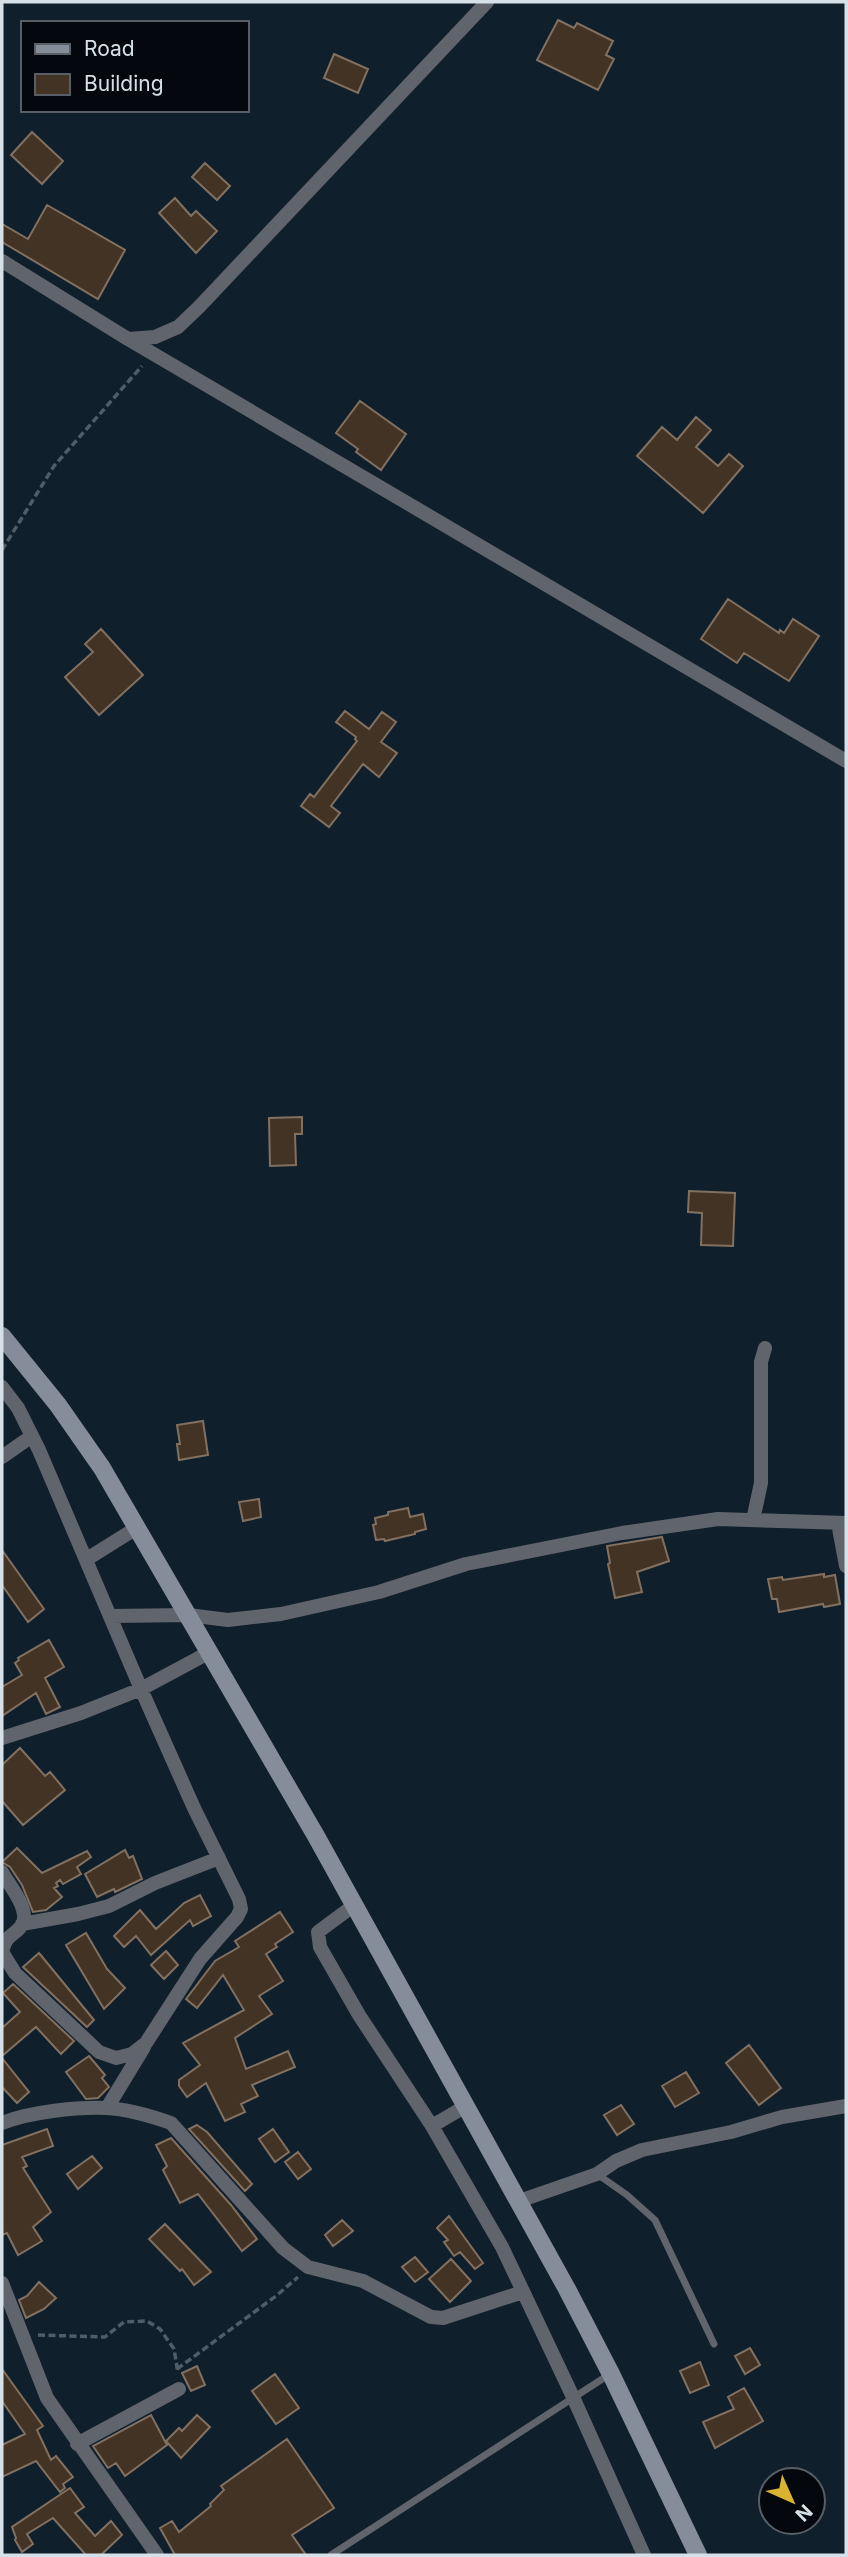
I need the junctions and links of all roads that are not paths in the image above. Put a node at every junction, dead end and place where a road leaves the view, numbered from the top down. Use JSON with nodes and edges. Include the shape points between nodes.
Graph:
{"nodes":[{"id":1,"x":487,"y":2,"type":"edge"},
{"id":2,"x":2,"y":261,"type":"edge"},
{"id":3,"x":128,"y":339,"type":"junction"},
{"id":4,"x":846,"y":761,"type":"edge"},
{"id":5,"x":2,"y":1336,"type":"edge"},
{"id":6,"x":765,"y":1348,"type":"dead end"},
{"id":7,"x":2,"y":1387,"type":"edge"},
{"id":8,"x":32,"y":1436,"type":"junction"},
{"id":9,"x":2,"y":1457,"type":"edge"},
{"id":10,"x":753,"y":1520,"type":"junction"},
{"id":11,"x":842,"y":1523,"type":"edge"},
{"id":12,"x":138,"y":1527,"type":"junction"},
{"id":13,"x":87,"y":1559,"type":"junction"},
{"id":14,"x":846,"y":1566,"type":"edge"},
{"id":15,"x":188,"y":1615,"type":"junction"},
{"id":16,"x":111,"y":1616,"type":"junction"},
{"id":17,"x":210,"y":1652,"type":"junction"},
{"id":18,"x":141,"y":1689,"type":"junction"},
{"id":19,"x":2,"y":1738,"type":"edge"},
{"id":20,"x":219,"y":1858,"type":"junction"},
{"id":21,"x":2,"y":1872,"type":"edge"},
{"id":22,"x":353,"y":1906,"type":"junction"},
{"id":23,"x":22,"y":1924,"type":"junction"},
{"id":24,"x":146,"y":2043,"type":"junction"},
{"id":25,"x":466,"y":2106,"type":"junction"},
{"id":26,"x":846,"y":2106,"type":"edge"},
{"id":27,"x":107,"y":2108,"type":"junction"},
{"id":28,"x":2,"y":2123,"type":"edge"},
{"id":29,"x":432,"y":2126,"type":"junction"},
{"id":30,"x":597,"y":2174,"type":"junction"},
{"id":31,"x":519,"y":2201,"type":"junction"},
{"id":32,"x":2,"y":2283,"type":"edge"},
{"id":33,"x":523,"y":2292,"type":"junction"},
{"id":34,"x":714,"y":2344,"type":"dead end"},
{"id":35,"x":611,"y":2374,"type":"junction"},
{"id":36,"x":179,"y":2389,"type":"road end"},
{"id":37,"x":573,"y":2397,"type":"junction"},
{"id":38,"x":78,"y":2444,"type":"junction"},
{"id":39,"x":158,"y":2555,"type":"edge"},
{"id":40,"x":331,"y":2555,"type":"edge"},
{"id":41,"x":644,"y":2555,"type":"edge"},
{"id":42,"x":698,"y":2555,"type":"edge"}],
"edges":[{"from":1,"to":3,"type":"street","via":[[200,307],[178,327],[155,337]]},
{"from":2,"to":3,"type":"street"},
{"from":3,"to":4,"type":"street"},
{"from":5,"to":12,"type":"main road","via":[[58,1405]]},
{"from":6,"to":10,"type":"street","via":[[761,1362],[761,1483]]},
{"from":7,"to":8,"type":"street"},
{"from":8,"to":9,"type":"street"},
{"from":8,"to":13,"type":"street"},
{"from":10,"to":11,"type":"street"},
{"from":10,"to":15,"type":"street","via":[[718,1519],[622,1533],[466,1564],[379,1592],[281,1614],[228,1620]]},
{"from":11,"to":14,"type":"street"},
{"from":12,"to":13,"type":"street"},
{"from":12,"to":15,"type":"main road"},
{"from":13,"to":16,"type":"street"},
{"from":15,"to":16,"type":"street"},
{"from":15,"to":17,"type":"main road"},
{"from":16,"to":18,"type":"street"},
{"from":17,"to":18,"type":"street"},
{"from":17,"to":22,"type":"main road"},
{"from":18,"to":19,"type":"street"},
{"from":18,"to":20,"type":"street"},
{"from":20,"to":23,"type":"street","via":[[109,1906]]},
{"from":20,"to":24,"type":"street","via":[[239,1899],[237,1917],[200,1959]]},
{"from":21,"to":23,"type":"street","via":[[24,1912]]},
{"from":22,"to":25,"type":"main road"},
{"from":22,"to":29,"type":"street","via":[[318,1931],[320,1947]]},
{"from":23,"to":24,"type":"street","via":[[6,1938],[2,1952],[15,1973],[99,2052],[116,2058],[132,2054]]},
{"from":24,"to":27,"type":"street"},
{"from":25,"to":29,"type":"street"},
{"from":25,"to":31,"type":"main road"},
{"from":26,"to":30,"type":"street","via":[[642,2150]]},
{"from":27,"to":28,"type":"street","via":[[21,2115]]},
{"from":27,"to":33,"type":"street","via":[[171,2123],[283,2248],[308,2267],[363,2281],[431,2317],[443,2318]]},
{"from":29,"to":33,"type":"street"},
{"from":30,"to":31,"type":"street"},
{"from":30,"to":34,"type":"lane","via":[[655,2220]]},
{"from":31,"to":35,"type":"main road"},
{"from":32,"to":38,"type":"street","via":[[47,2398]]},
{"from":33,"to":37,"type":"street"},
{"from":35,"to":37,"type":"lane"},
{"from":35,"to":42,"type":"main road"},
{"from":36,"to":38,"type":"street"},
{"from":37,"to":40,"type":"lane"},
{"from":37,"to":41,"type":"street"},
{"from":38,"to":39,"type":"street"}]}
